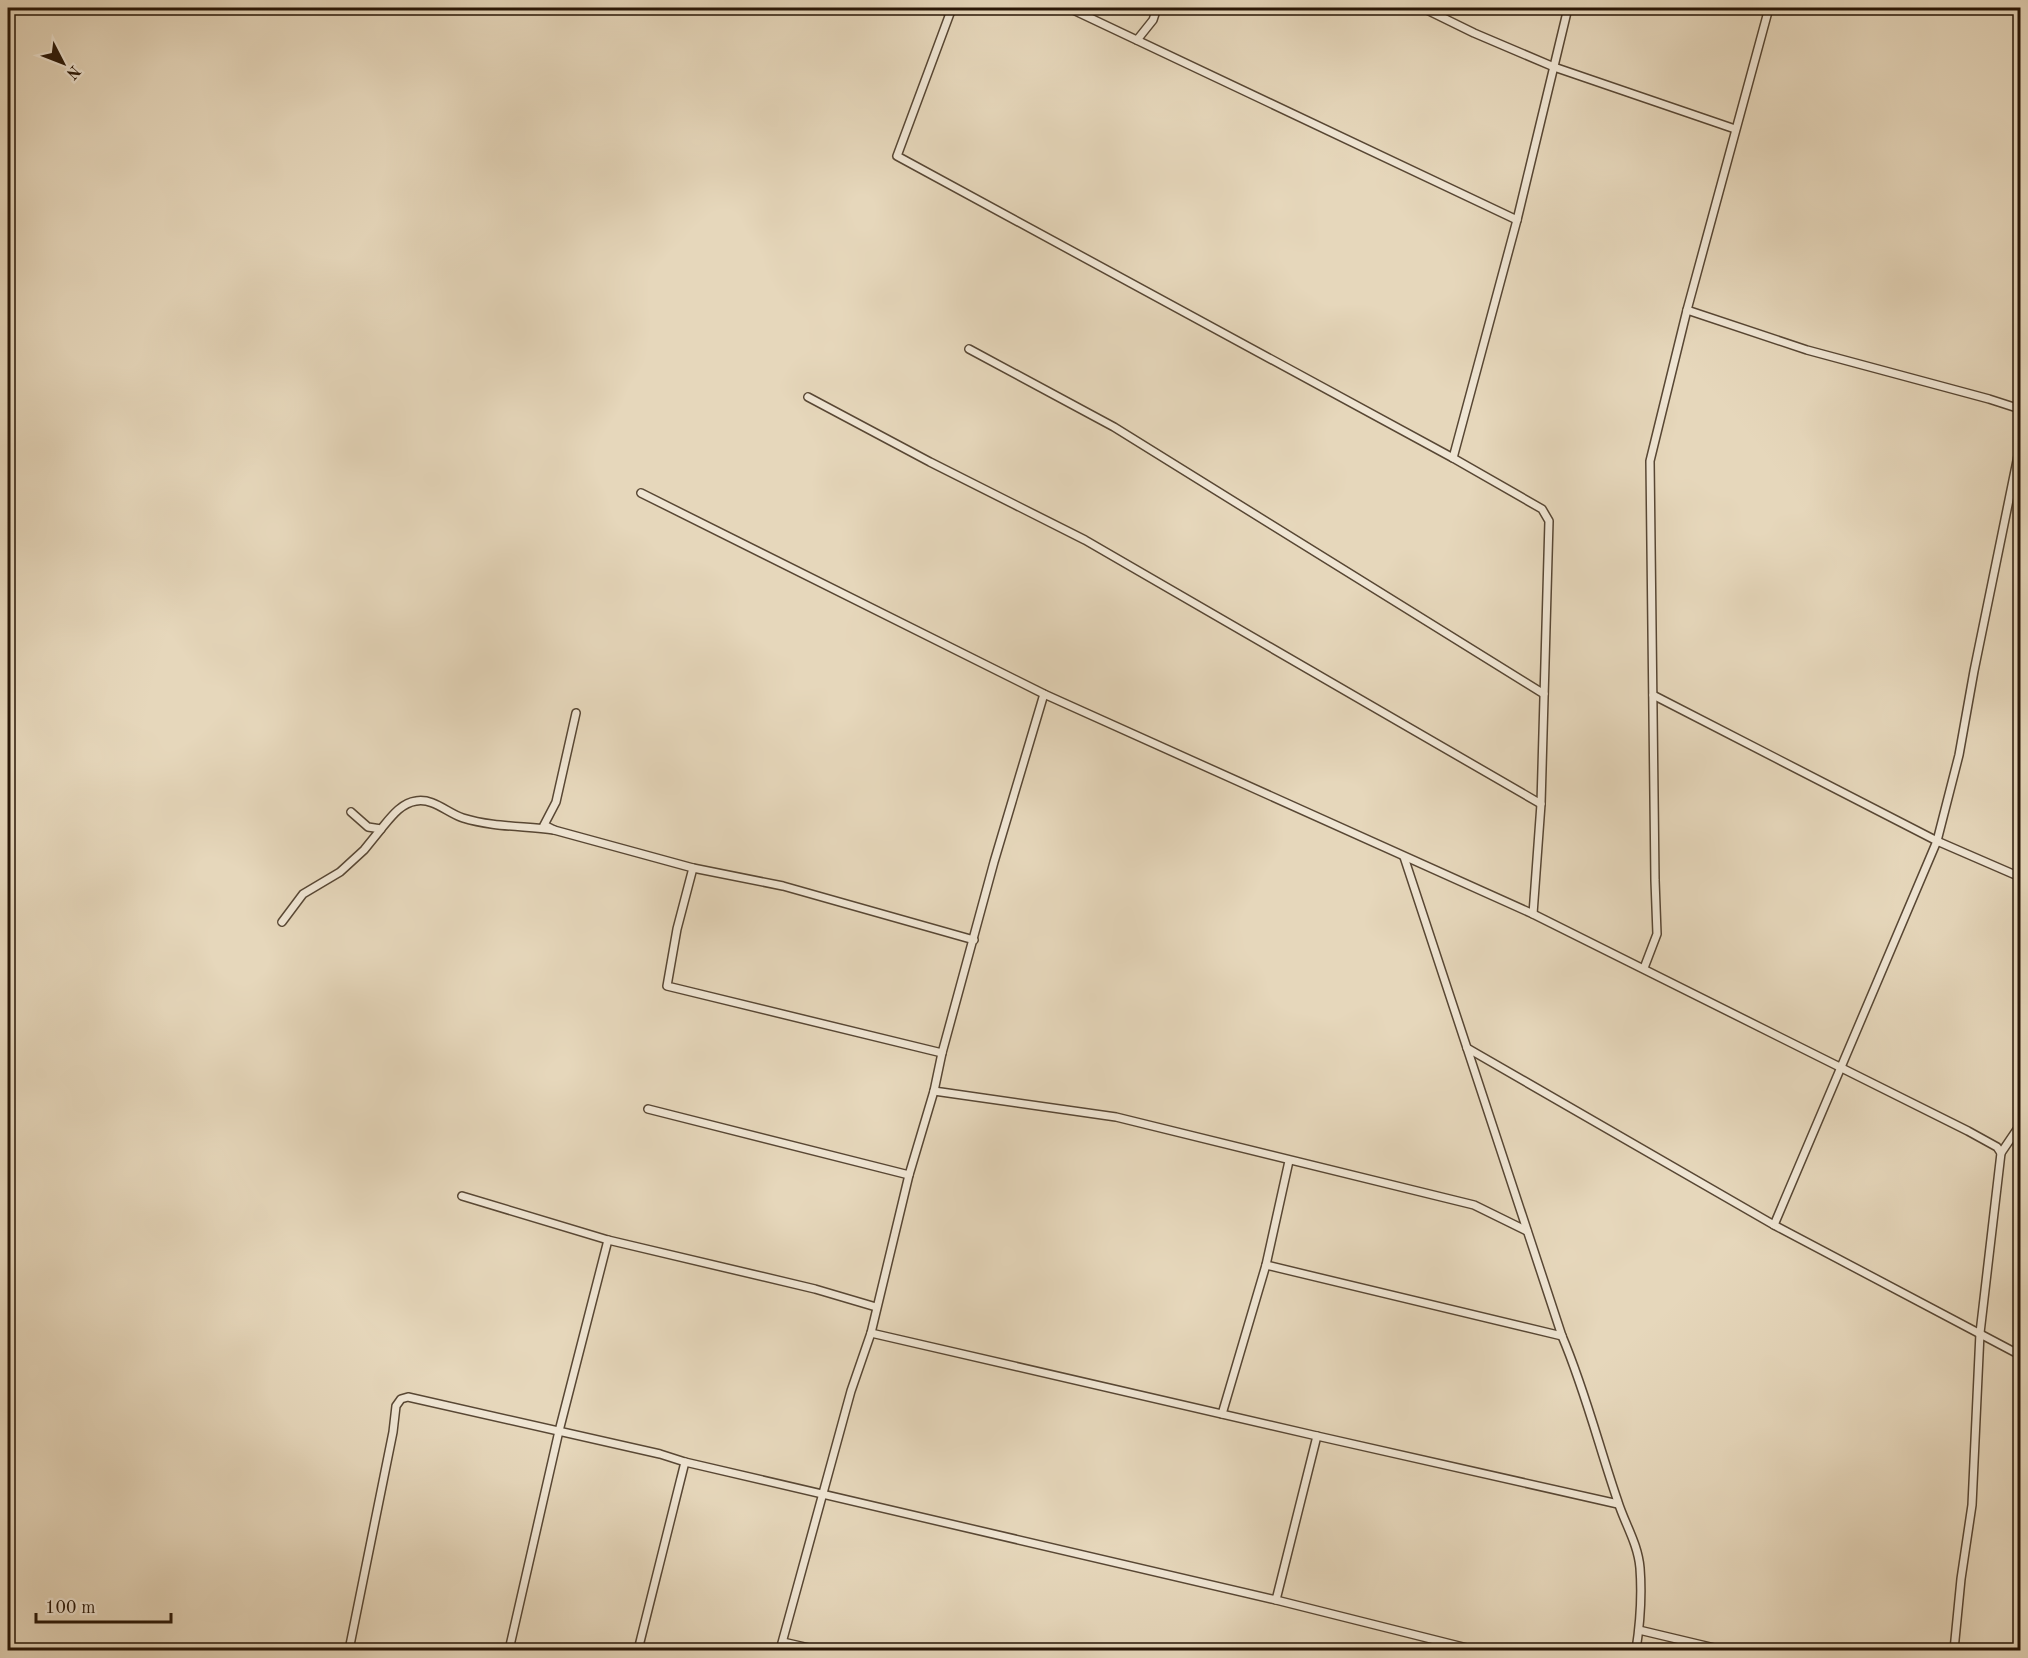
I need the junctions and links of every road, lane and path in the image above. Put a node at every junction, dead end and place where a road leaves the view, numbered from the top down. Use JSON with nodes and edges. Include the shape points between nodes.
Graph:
{"nodes":[{"id":1,"x":940,"y":8,"type":"edge"},
{"id":2,"x":1069,"y":8,"type":"edge"},
{"id":3,"x":1157,"y":8,"type":"edge"},
{"id":4,"x":1423,"y":8,"type":"edge"},
{"id":5,"x":1568,"y":8,"type":"edge"},
{"id":6,"x":1768,"y":8,"type":"edge"},
{"id":7,"x":951,"y":10,"type":"edge"},
{"id":8,"x":1137,"y":40,"type":"junction"},
{"id":9,"x":1554,"y":67,"type":"junction"},
{"id":10,"x":1735,"y":129,"type":"junction"},
{"id":11,"x":1517,"y":220,"type":"junction"},
{"id":12,"x":1688,"y":310,"type":"junction"},
{"id":13,"x":969,"y":349,"type":"dead end"},
{"id":14,"x":808,"y":396,"type":"dead end"},
{"id":15,"x":2020,"y":409,"type":"edge"},
{"id":16,"x":2020,"y":446,"type":"edge"},
{"id":17,"x":1453,"y":458,"type":"junction"},
{"id":18,"x":641,"y":494,"type":"dead end"},
{"id":19,"x":1044,"y":694,"type":"junction"},
{"id":20,"x":1544,"y":694,"type":"junction"},
{"id":21,"x":1653,"y":695,"type":"junction"},
{"id":22,"x":576,"y":713,"type":"dead end"},
{"id":23,"x":1541,"y":804,"type":"junction"},
{"id":24,"x":351,"y":812,"type":"dead end"},
{"id":25,"x":381,"y":829,"type":"junction"},
{"id":26,"x":554,"y":830,"type":"junction"},
{"id":27,"x":1937,"y":841,"type":"junction"},
{"id":28,"x":1404,"y":857,"type":"junction"},
{"id":29,"x":693,"y":868,"type":"junction"},
{"id":30,"x":2020,"y":876,"type":"edge"},
{"id":31,"x":1533,"y":914,"type":"junction"},
{"id":32,"x":282,"y":922,"type":"dead end"},
{"id":33,"x":974,"y":940,"type":"junction"},
{"id":34,"x":1644,"y":968,"type":"junction"},
{"id":35,"x":1467,"y":1048,"type":"junction"},
{"id":36,"x":942,"y":1053,"type":"junction"},
{"id":37,"x":1841,"y":1068,"type":"junction"},
{"id":38,"x":934,"y":1092,"type":"junction"},
{"id":39,"x":648,"y":1109,"type":"dead end"},
{"id":40,"x":2020,"y":1125,"type":"edge"},
{"id":41,"x":2001,"y":1153,"type":"junction"},
{"id":42,"x":1289,"y":1161,"type":"junction"},
{"id":43,"x":909,"y":1175,"type":"junction"},
{"id":44,"x":462,"y":1196,"type":"dead end"},
{"id":45,"x":1774,"y":1225,"type":"junction"},
{"id":46,"x":1527,"y":1231,"type":"junction"},
{"id":47,"x":608,"y":1239,"type":"junction"},
{"id":48,"x":1266,"y":1265,"type":"junction"},
{"id":49,"x":876,"y":1307,"type":"junction"},
{"id":50,"x":871,"y":1333,"type":"junction"},
{"id":51,"x":1980,"y":1334,"type":"junction"},
{"id":52,"x":1562,"y":1336,"type":"junction"},
{"id":53,"x":2020,"y":1355,"type":"edge"},
{"id":54,"x":1222,"y":1414,"type":"junction"},
{"id":55,"x":559,"y":1431,"type":"junction"},
{"id":56,"x":1317,"y":1436,"type":"junction"},
{"id":57,"x":685,"y":1462,"type":"junction"},
{"id":58,"x":823,"y":1494,"type":"junction"},
{"id":59,"x":1618,"y":1504,"type":"junction"},
{"id":60,"x":1276,"y":1600,"type":"junction"},
{"id":61,"x":1639,"y":1630,"type":"junction"},
{"id":62,"x":783,"y":1642,"type":"junction"},
{"id":63,"x":350,"y":1650,"type":"edge"},
{"id":64,"x":509,"y":1650,"type":"edge"},
{"id":65,"x":638,"y":1650,"type":"edge"},
{"id":66,"x":780,"y":1650,"type":"edge"},
{"id":67,"x":818,"y":1650,"type":"edge"},
{"id":68,"x":1475,"y":1650,"type":"edge"},
{"id":69,"x":1636,"y":1650,"type":"edge"},
{"id":70,"x":1723,"y":1650,"type":"edge"},
{"id":71,"x":1954,"y":1650,"type":"edge"}],
"edges":[{"from":1,"to":7,"type":"street"},
{"from":2,"to":8,"type":"street"},
{"from":3,"to":8,"type":"street"},
{"from":4,"to":9,"type":"street"},
{"from":5,"to":9,"type":"street"},
{"from":6,"to":10,"type":"street"},
{"from":7,"to":17,"type":"street","via":[[897,156]]},
{"from":8,"to":11,"type":"street"},
{"from":9,"to":10,"type":"street"},
{"from":9,"to":11,"type":"street"},
{"from":10,"to":12,"type":"street"},
{"from":11,"to":17,"type":"street"},
{"from":12,"to":15,"type":"street","via":[[1807,350]]},
{"from":12,"to":21,"type":"street","via":[[1650,461]]},
{"from":13,"to":20,"type":"street","via":[[1114,427]]},
{"from":14,"to":23,"type":"street","via":[[1084,540]]},
{"from":16,"to":27,"type":"street","via":[[1959,755]]},
{"from":17,"to":20,"type":"street","via":[[1542,509],[1549,521]]},
{"from":18,"to":19,"type":"street"},
{"from":19,"to":28,"type":"street"},
{"from":19,"to":33,"type":"street"},
{"from":20,"to":23,"type":"street"},
{"from":21,"to":27,"type":"street"},
{"from":21,"to":34,"type":"street","via":[[1657,934]]},
{"from":22,"to":26,"type":"street","via":[[556,802],[544,825]]},
{"from":23,"to":31,"type":"street"},
{"from":24,"to":25,"type":"street","via":[[368,826]]},
{"from":25,"to":26,"type":"street","via":[[405,804],[420,800],[473,821]]},
{"from":25,"to":32,"type":"street","via":[[340,872],[303,894]]},
{"from":26,"to":29,"type":"street"},
{"from":27,"to":30,"type":"street"},
{"from":27,"to":37,"type":"street"},
{"from":28,"to":31,"type":"street"},
{"from":28,"to":35,"type":"street"},
{"from":29,"to":33,"type":"street","via":[[783,886]]},
{"from":29,"to":36,"type":"street","via":[[667,986]]},
{"from":31,"to":34,"type":"street"},
{"from":33,"to":36,"type":"street"},
{"from":34,"to":37,"type":"street"},
{"from":35,"to":45,"type":"street"},
{"from":35,"to":46,"type":"street"},
{"from":36,"to":38,"type":"street"},
{"from":37,"to":41,"type":"street","via":[[1968,1131]]},
{"from":37,"to":45,"type":"street"},
{"from":38,"to":42,"type":"street","via":[[1116,1118]]},
{"from":38,"to":43,"type":"street"},
{"from":39,"to":43,"type":"street"},
{"from":40,"to":41,"type":"street"},
{"from":41,"to":51,"type":"street"},
{"from":42,"to":46,"type":"street","via":[[1474,1205]]},
{"from":42,"to":48,"type":"street"},
{"from":43,"to":49,"type":"street"},
{"from":44,"to":47,"type":"street"},
{"from":45,"to":51,"type":"street"},
{"from":46,"to":52,"type":"street"},
{"from":47,"to":49,"type":"street"},
{"from":47,"to":55,"type":"street"},
{"from":48,"to":52,"type":"street"},
{"from":48,"to":54,"type":"street"},
{"from":49,"to":50,"type":"street"},
{"from":50,"to":54,"type":"street"},
{"from":50,"to":58,"type":"street"},
{"from":51,"to":53,"type":"street"},
{"from":51,"to":71,"type":"street","via":[[1972,1505]]},
{"from":52,"to":59,"type":"street"},
{"from":54,"to":56,"type":"street"},
{"from":55,"to":57,"type":"street"},
{"from":55,"to":63,"type":"street","via":[[408,1397],[401,1399],[396,1406]]},
{"from":55,"to":64,"type":"street"},
{"from":56,"to":59,"type":"street"},
{"from":56,"to":60,"type":"street"},
{"from":57,"to":58,"type":"street"},
{"from":57,"to":65,"type":"street"},
{"from":58,"to":60,"type":"street"},
{"from":58,"to":62,"type":"street"},
{"from":59,"to":61,"type":"street","via":[[1640,1568]]},
{"from":60,"to":68,"type":"street"},
{"from":61,"to":69,"type":"street"},
{"from":61,"to":70,"type":"street"},
{"from":62,"to":66,"type":"street"},
{"from":62,"to":67,"type":"street"}]}
